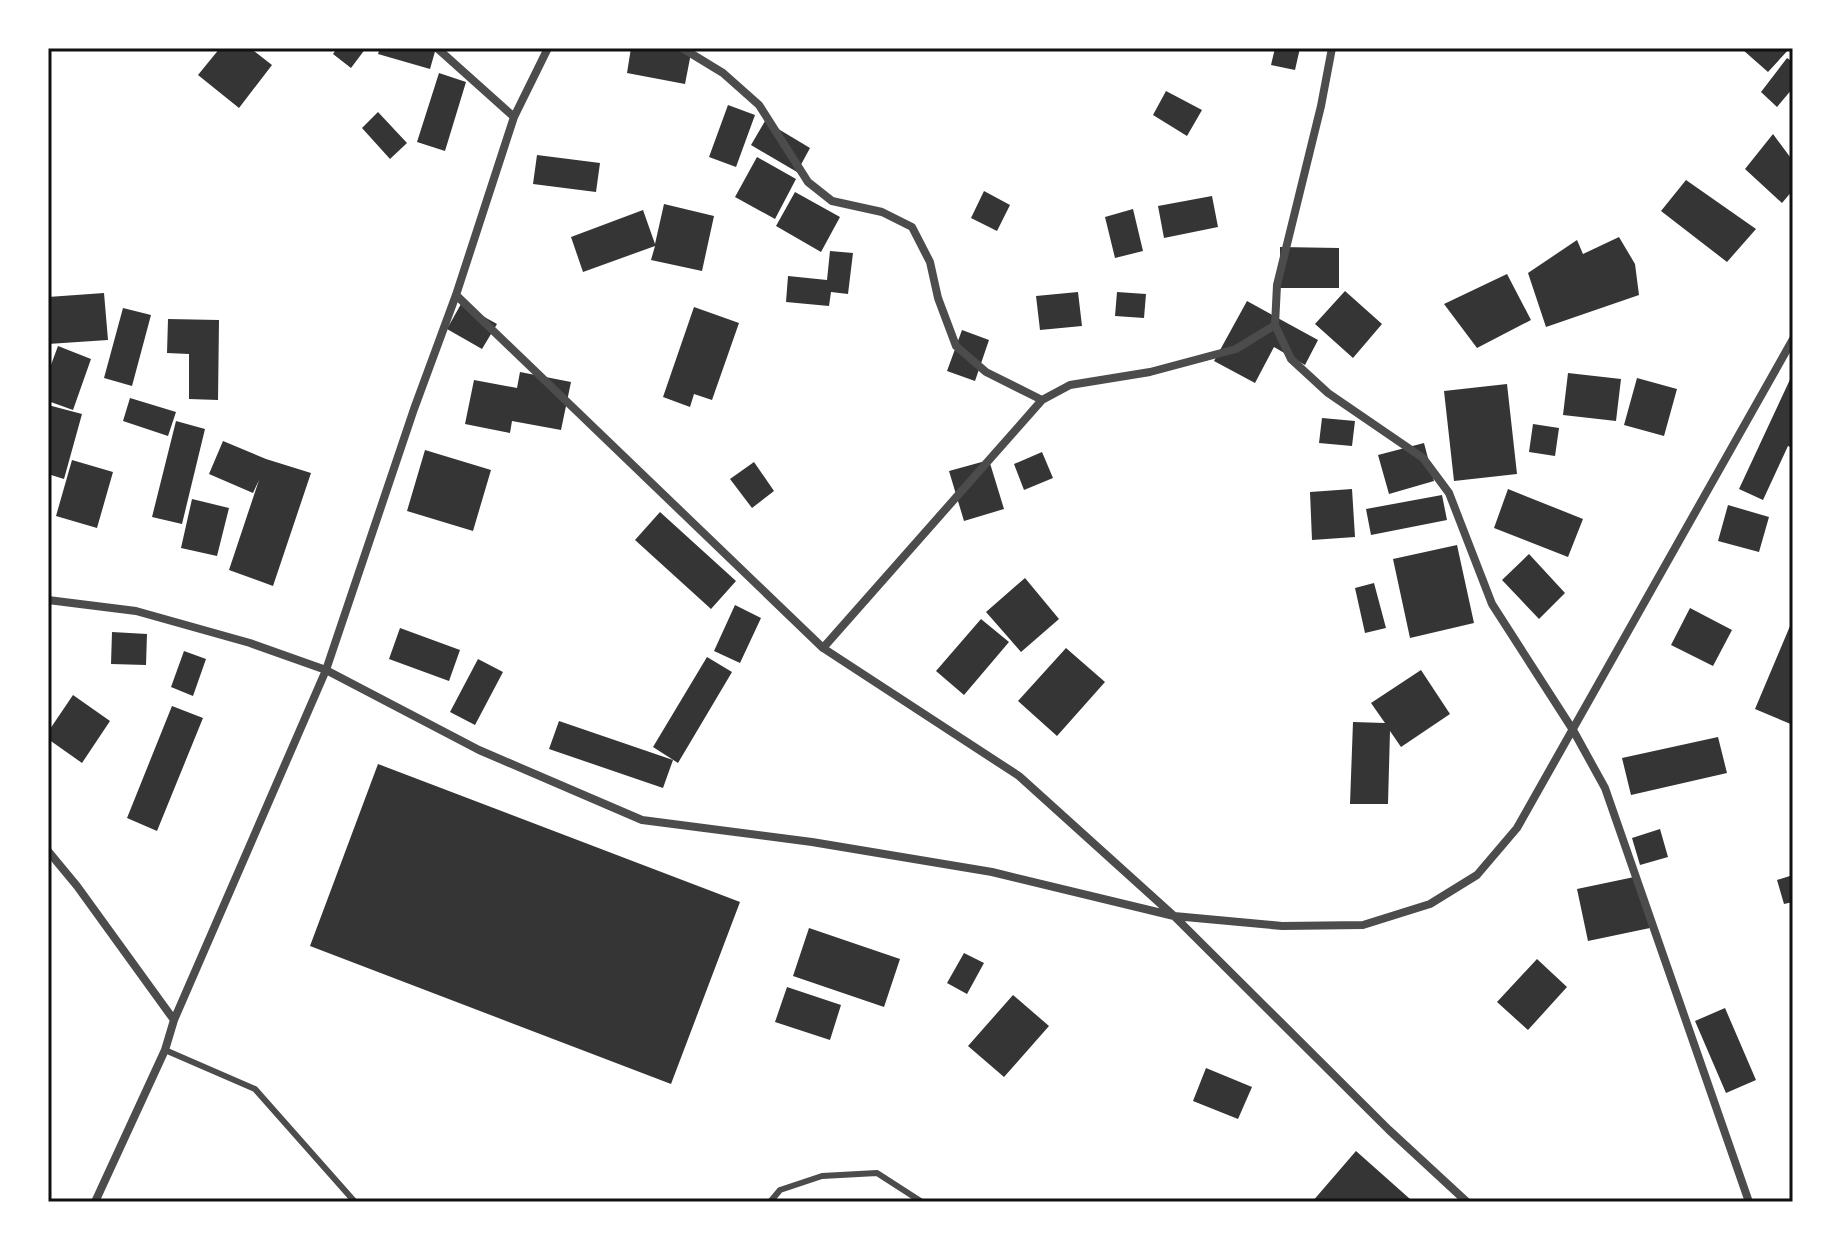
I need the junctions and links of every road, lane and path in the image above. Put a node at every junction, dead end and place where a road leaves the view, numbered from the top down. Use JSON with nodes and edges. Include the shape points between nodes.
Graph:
{"nodes":[{"id":1,"x":437,"y":48,"type":"edge"},
{"id":2,"x":548,"y":48,"type":"edge"},
{"id":3,"x":682,"y":48,"type":"edge"},
{"id":4,"x":1332,"y":48,"type":"edge"},
{"id":5,"x":514,"y":117,"type":"junction"},
{"id":6,"x":456,"y":295,"type":"junction"},
{"id":7,"x":1275,"y":325,"type":"junction"},
{"id":8,"x":1793,"y":339,"type":"edge"},
{"id":9,"x":1042,"y":400,"type":"junction"},
{"id":10,"x":48,"y":600,"type":"edge"},
{"id":11,"x":823,"y":648,"type":"junction"},
{"id":12,"x":326,"y":670,"type":"junction"},
{"id":13,"x":1573,"y":730,"type":"junction"},
{"id":14,"x":48,"y":851,"type":"edge"},
{"id":15,"x":1174,"y":916,"type":"junction"},
{"id":16,"x":174,"y":1020,"type":"junction"},
{"id":17,"x":165,"y":1050,"type":"junction"},
{"id":18,"x":95,"y":1202,"type":"edge"},
{"id":19,"x":355,"y":1202,"type":"edge"},
{"id":20,"x":770,"y":1202,"type":"edge"},
{"id":21,"x":922,"y":1202,"type":"edge"},
{"id":22,"x":1467,"y":1202,"type":"edge"},
{"id":23,"x":1749,"y":1202,"type":"edge"}],
"edges":[{"from":1,"to":5,"type":"street"},
{"from":2,"to":5,"type":"street"},
{"from":3,"to":9,"type":"street","via":[[723,73],[759,105],[808,182],[832,201],[882,212],[912,227],[930,262],[956,346],[986,372]]},
{"from":4,"to":7,"type":"street","via":[[1277,285]]},
{"from":5,"to":6,"type":"street"},
{"from":6,"to":11,"type":"street"},
{"from":6,"to":12,"type":"street"},
{"from":7,"to":9,"type":"street","via":[[1236,349],[1150,372],[1070,385]]},
{"from":7,"to":13,"type":"street","via":[[1291,359],[1328,393],[1423,458],[1449,493],[1492,604]]},
{"from":8,"to":13,"type":"street"},
{"from":9,"to":11,"type":"street"},
{"from":10,"to":12,"type":"street","via":[[136,611]]},
{"from":11,"to":15,"type":"street","via":[[1019,776]]},
{"from":12,"to":15,"type":"street","via":[[479,750],[642,820],[992,872]]},
{"from":12,"to":16,"type":"street"},
{"from":13,"to":15,"type":"street","via":[[1517,828],[1477,875],[1430,904],[1363,925],[1282,926]]},
{"from":13,"to":23,"type":"street","via":[[1605,788]]},
{"from":14,"to":16,"type":"street"},
{"from":15,"to":22,"type":"street"},
{"from":16,"to":17,"type":"street"},
{"from":17,"to":18,"type":"street"},
{"from":17,"to":19,"type":"lane","via":[[255,1089]]},
{"from":20,"to":21,"type":"lane","via":[[780,1190],[822,1176],[877,1173]]}]}
